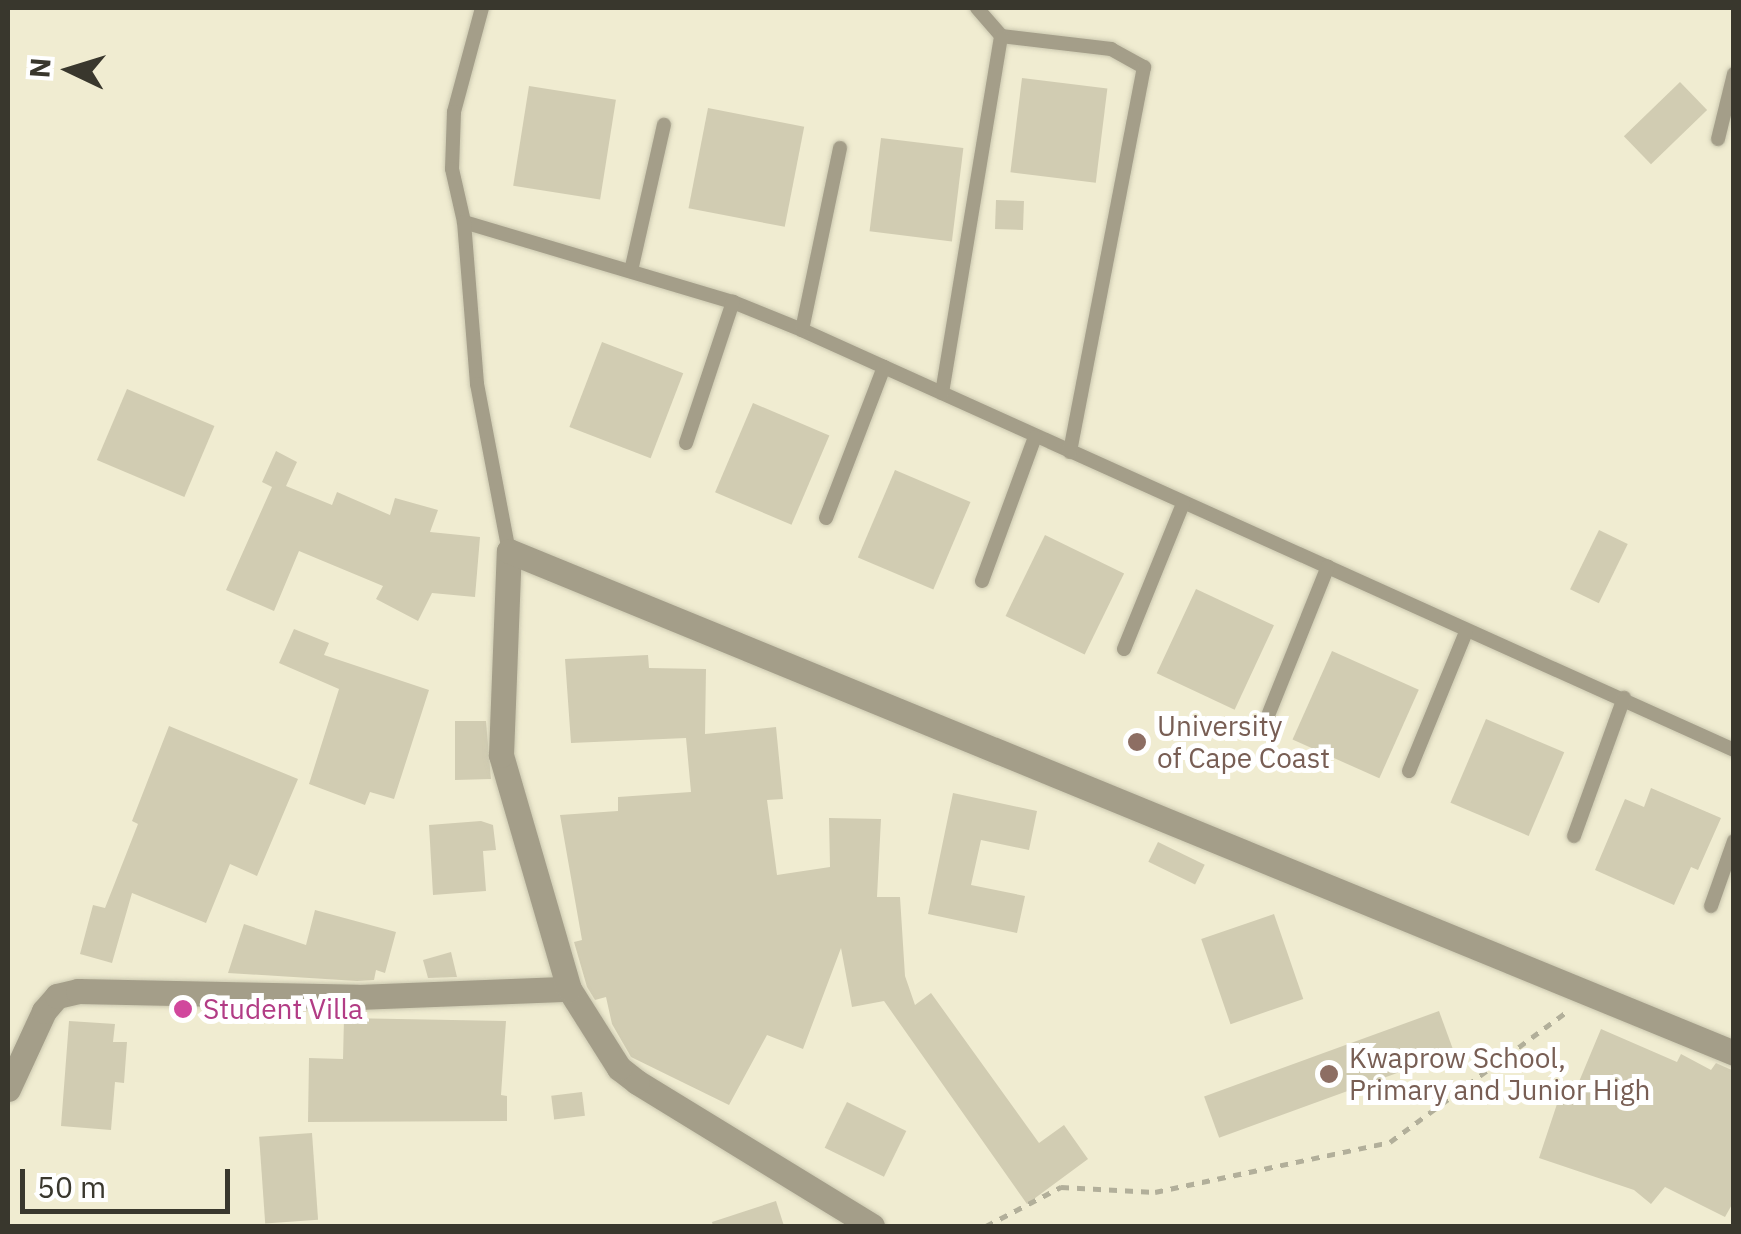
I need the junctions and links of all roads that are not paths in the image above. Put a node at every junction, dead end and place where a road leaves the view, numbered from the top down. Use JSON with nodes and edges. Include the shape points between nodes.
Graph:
{"nodes":[{"id":1,"x":482,"y":8,"type":"edge"},
{"id":2,"x":977,"y":8,"type":"edge"},
{"id":3,"x":1001,"y":36,"type":"junction"},
{"id":4,"x":1734,"y":74,"type":"edge"},
{"id":5,"x":664,"y":125,"type":"dead end"},
{"id":6,"x":1718,"y":139,"type":"dead end"},
{"id":7,"x":840,"y":148,"type":"dead end"},
{"id":8,"x":464,"y":222,"type":"junction"},
{"id":9,"x":630,"y":271,"type":"junction"},
{"id":10,"x":732,"y":302,"type":"junction"},
{"id":11,"x":802,"y":330,"type":"junction"},
{"id":12,"x":884,"y":368,"type":"junction"},
{"id":13,"x":942,"y":393,"type":"junction"},
{"id":14,"x":1035,"y":437,"type":"junction"},
{"id":15,"x":686,"y":443,"type":"dead end"},
{"id":16,"x":1070,"y":452,"type":"junction"},
{"id":17,"x":1183,"y":504,"type":"junction"},
{"id":18,"x":826,"y":518,"type":"dead end"},
{"id":19,"x":509,"y":551,"type":"junction"},
{"id":20,"x":1328,"y":566,"type":"junction"},
{"id":21,"x":982,"y":581,"type":"dead end"},
{"id":22,"x":1466,"y":632,"type":"junction"},
{"id":23,"x":1124,"y":649,"type":"dead end"},
{"id":24,"x":1624,"y":698,"type":"junction"},
{"id":25,"x":1268,"y":713,"type":"dead end"},
{"id":26,"x":1734,"y":750,"type":"edge"},
{"id":27,"x":1409,"y":771,"type":"dead end"},
{"id":28,"x":1574,"y":836,"type":"dead end"},
{"id":29,"x":1734,"y":841,"type":"edge"},
{"id":30,"x":1711,"y":906,"type":"dead end"},
{"id":31,"x":569,"y":990,"type":"junction"},
{"id":32,"x":1734,"y":1053,"type":"edge"},
{"id":33,"x":8,"y":1089,"type":"edge"},
{"id":34,"x":872,"y":1226,"type":"edge"}],
"edges":[{"from":1,"to":8,"type":"lane","via":[[454,112],[452,169]]},
{"from":2,"to":3,"type":"lane"},
{"from":3,"to":13,"type":"lane"},
{"from":3,"to":16,"type":"lane","via":[[1111,49],[1144,67]]},
{"from":4,"to":6,"type":"lane"},
{"from":5,"to":9,"type":"lane"},
{"from":7,"to":11,"type":"lane"},
{"from":8,"to":9,"type":"lane"},
{"from":8,"to":19,"type":"lane","via":[[477,384]]},
{"from":9,"to":10,"type":"lane"},
{"from":10,"to":11,"type":"lane"},
{"from":10,"to":15,"type":"lane"},
{"from":11,"to":12,"type":"lane"},
{"from":12,"to":13,"type":"lane"},
{"from":12,"to":18,"type":"lane"},
{"from":13,"to":14,"type":"lane"},
{"from":14,"to":16,"type":"lane"},
{"from":14,"to":21,"type":"lane"},
{"from":16,"to":17,"type":"lane"},
{"from":17,"to":20,"type":"lane"},
{"from":17,"to":23,"type":"lane"},
{"from":19,"to":31,"type":"street","via":[[502,755]]},
{"from":19,"to":32,"type":"street"},
{"from":20,"to":22,"type":"lane"},
{"from":20,"to":25,"type":"lane"},
{"from":22,"to":24,"type":"lane"},
{"from":22,"to":27,"type":"lane"},
{"from":24,"to":26,"type":"lane"},
{"from":24,"to":28,"type":"lane"},
{"from":29,"to":30,"type":"lane"},
{"from":31,"to":33,"type":"street","via":[[357,998],[78,992],[57,996],[44,1011]]},
{"from":31,"to":34,"type":"street","via":[[628,1075]]}]}
